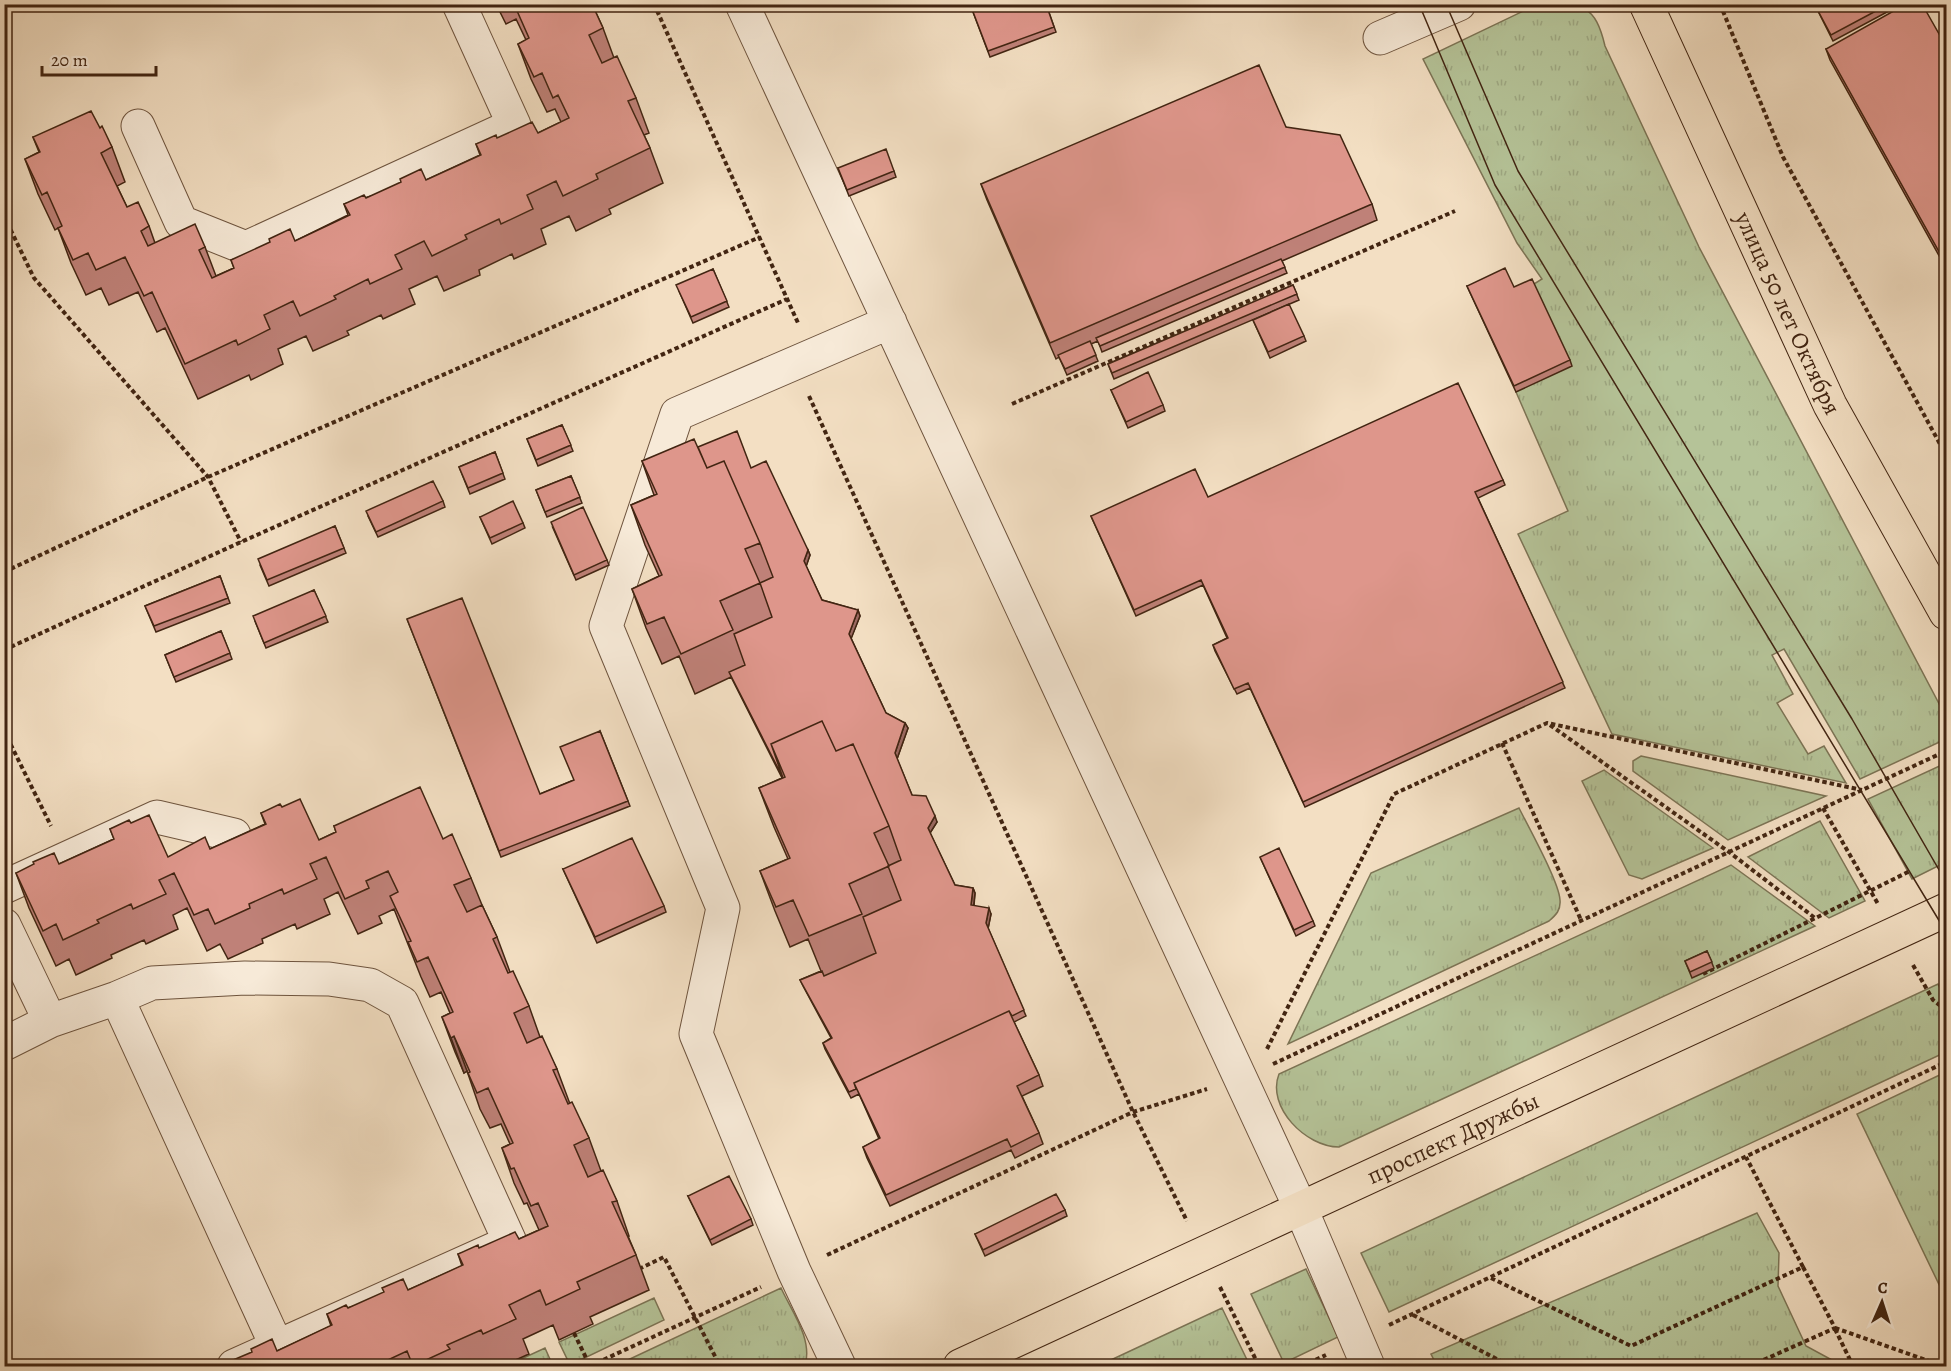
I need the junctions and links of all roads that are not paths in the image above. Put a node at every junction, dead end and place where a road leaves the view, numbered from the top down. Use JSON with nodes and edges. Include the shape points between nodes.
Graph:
{"nodes":[{"id":1,"x":459,"y":4,"type":"edge"},
{"id":2,"x":742,"y":4,"type":"edge"},
{"id":3,"x":1459,"y":4,"type":"edge"},
{"id":4,"x":1646,"y":4,"type":"edge"},
{"id":5,"x":1380,"y":38,"type":"dead end"},
{"id":6,"x":138,"y":126,"type":"dead end"},
{"id":7,"x":890,"y":322,"type":"junction"},
{"id":8,"x":1947,"y":613,"type":"edge"},
{"id":9,"x":234,"y":835,"type":"dead end"},
{"id":10,"x":4,"y":887,"type":"edge"},
{"id":11,"x":1947,"y":910,"type":"edge"},
{"id":12,"x":4,"y":926,"type":"edge"},
{"id":13,"x":117,"y":998,"type":"junction"},
{"id":14,"x":50,"y":1021,"type":"junction"},
{"id":15,"x":4,"y":1044,"type":"edge"},
{"id":16,"x":1301,"y":1209,"type":"junction"},
{"id":17,"x":277,"y":1347,"type":"junction"},
{"id":18,"x":1362,"y":1354,"type":"edge"},
{"id":19,"x":234,"y":1366,"type":"edge"},
{"id":20,"x":839,"y":1366,"type":"edge"},
{"id":21,"x":960,"y":1366,"type":"edge"}],
"edges":[{"from":1,"to":6,"type":"street","via":[[514,125],[246,248],[181,222]]},
{"from":2,"to":7,"type":"street"},
{"from":3,"to":5,"type":"street"},
{"from":4,"to":8,"type":"main road","name":"улица 50 лет Октября","via":[[1830,405]]},
{"from":7,"to":16,"type":"street"},
{"from":7,"to":20,"type":"street","via":[[677,414],[606,626],[723,908],[696,1034],[794,1271]]},
{"from":9,"to":10,"type":"street","via":[[157,817]]},
{"from":11,"to":16,"type":"main road","name":"проспект Дружбы"},
{"from":12,"to":14,"type":"street"},
{"from":13,"to":14,"type":"street"},
{"from":13,"to":17,"type":"street"},
{"from":13,"to":17,"type":"street","via":[[152,984],[293,978],[370,985],[402,1003],[510,1242],[371,1322]]},
{"from":14,"to":15,"type":"street"},
{"from":16,"to":18,"type":"street"},
{"from":16,"to":21,"type":"main road","name":"проспект Дружбы"},
{"from":17,"to":19,"type":"street"}]}
